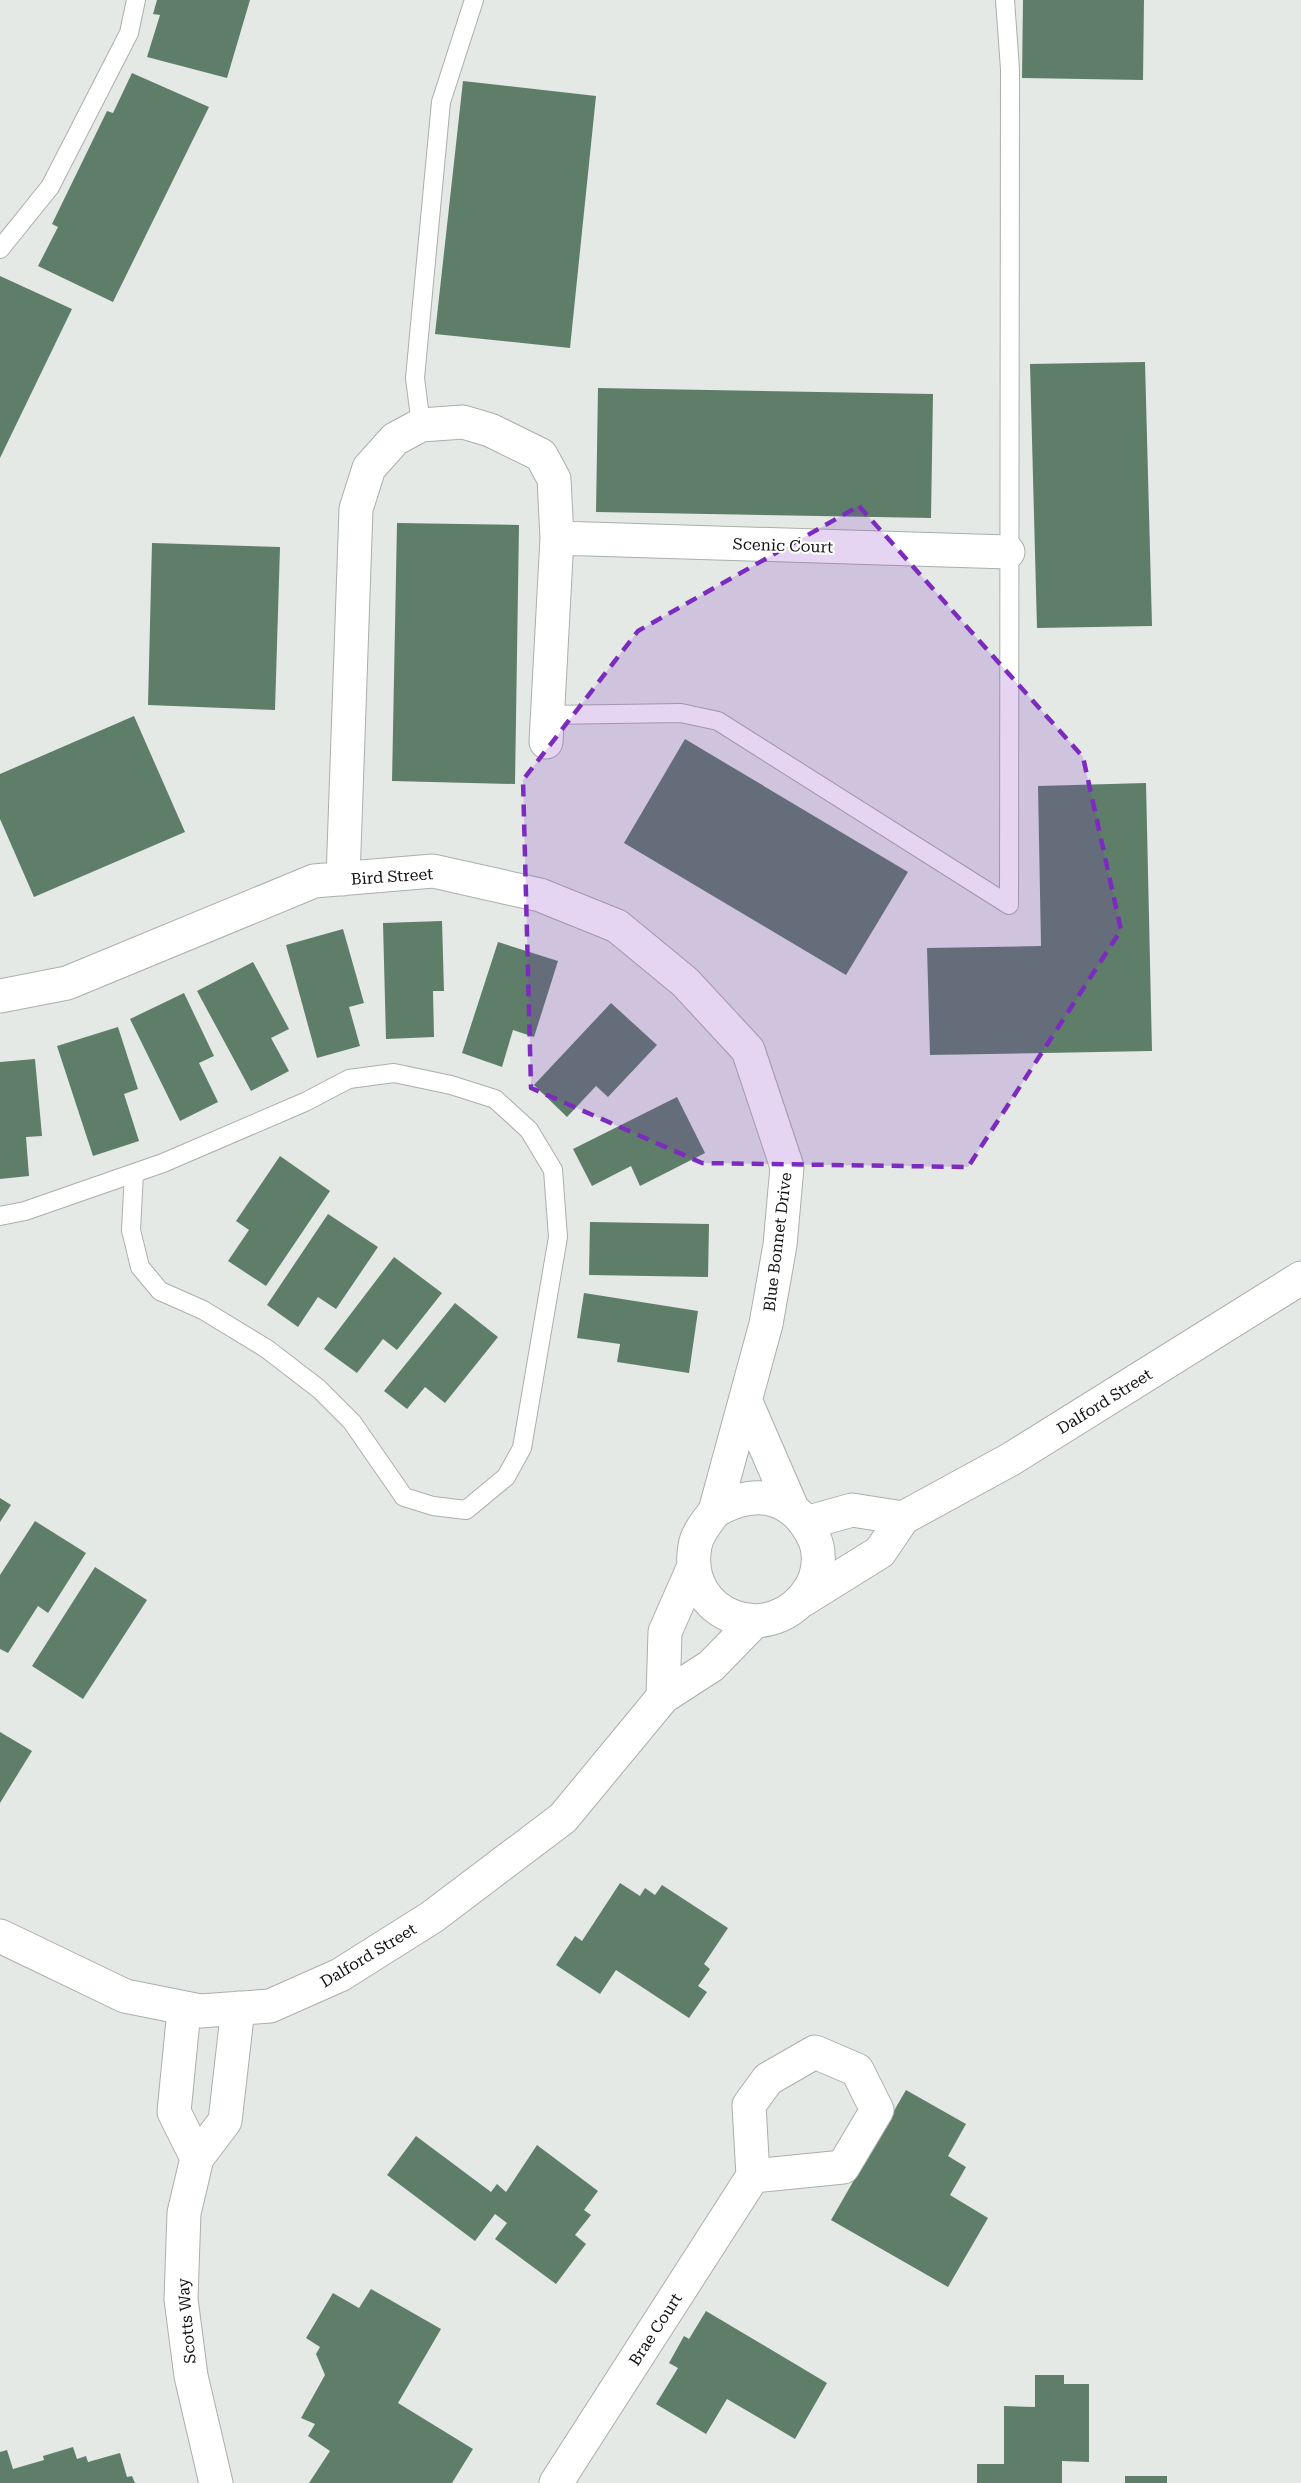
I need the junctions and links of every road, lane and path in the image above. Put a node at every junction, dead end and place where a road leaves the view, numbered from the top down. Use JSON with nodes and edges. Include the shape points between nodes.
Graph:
{"nodes":[{"id":1,"x":136,"y":0,"type":"edge"},
{"id":2,"x":474,"y":0,"type":"edge"},
{"id":3,"x":1005,"y":0,"type":"edge"},
{"id":4,"x":0,"y":249,"type":"edge"},
{"id":5,"x":421,"y":426,"type":"junction"},
{"id":6,"x":557,"y":538,"type":"junction"},
{"id":7,"x":1008,"y":552,"type":"junction"},
{"id":8,"x":547,"y":729,"type":"joint"},
{"id":9,"x":343,"y":879,"type":"junction"},
{"id":10,"x":0,"y":996,"type":"edge"},
{"id":11,"x":748,"y":1050,"type":"joint"},
{"id":12,"x":134,"y":1173,"type":"junction"},
{"id":13,"x":0,"y":1216,"type":"edge"},
{"id":14,"x":1301,"y":1278,"type":"edge"},
{"id":15,"x":746,"y":1402,"type":"junction"},
{"id":16,"x":715,"y":1511,"type":"junction"},
{"id":17,"x":799,"y":1516,"type":"junction"},
{"id":18,"x":903,"y":1518,"type":"junction"},
{"id":19,"x":694,"y":1566,"type":"junction"},
{"id":20,"x":803,"y":1600,"type":"junction"},
{"id":21,"x":753,"y":1623,"type":"junction"},
{"id":22,"x":663,"y":1697,"type":"junction"},
{"id":23,"x":0,"y":1936,"type":"edge"},
{"id":24,"x":238,"y":2008,"type":"junction"},
{"id":25,"x":184,"y":2010,"type":"junction"},
{"id":26,"x":197,"y":2158,"type":"junction"},
{"id":27,"x":753,"y":2176,"type":"dead end"},
{"id":28,"x":216,"y":2483,"type":"edge"},
{"id":29,"x":556,"y":2483,"type":"edge"}],
"edges":[{"from":1,"to":4,"type":"lane","via":[[129,33],[50,187]]},
{"from":2,"to":5,"type":"lane","via":[[441,102],[415,378]]},
{"from":3,"to":7,"type":"lane","via":[[1010,69]]},
{"from":5,"to":6,"type":"street","via":[[463,422],[490,430],[541,455],[554,479]]},
{"from":5,"to":9,"type":"street","via":[[395,439],[369,468],[356,508]]},
{"from":6,"to":7,"type":"street","name":"Scenic Court"},
{"from":6,"to":8,"type":"street"},
{"from":7,"to":8,"type":"lane","via":[[1009,905],[718,722],[681,713]]},
{"from":9,"to":10,"type":"street","name":"Bird Street","via":[[314,881],[67,983]]},
{"from":9,"to":11,"type":"street","name":"Bird Street","via":[[433,871],[540,895],[617,926],[685,982]]},
{"from":11,"to":15,"type":"street","name":"Blue Bonnet Drive","via":[[787,1167],[780,1245],[766,1324]]},
{"from":12,"to":12,"type":"lane","via":[[294,1107],[349,1079],[394,1073],[495,1099],[528,1130],[553,1170],[558,1237],[522,1448],[506,1477],[466,1510],[404,1497],[351,1422],[320,1389],[267,1349],[203,1310],[160,1291],[140,1267],[131,1230]]},
{"from":12,"to":13,"type":"lane"},
{"from":14,"to":18,"type":"street","name":"Dalford Street","via":[[1011,1460]]},
{"from":15,"to":16,"type":"street","name":"Blue Bonnet Drive"},
{"from":15,"to":17,"type":"street"},
{"from":16,"to":17,"type":"street","via":[[733,1501],[753,1497],[774,1499]]},
{"from":16,"to":19,"type":"street","via":[[694,1546]]},
{"from":17,"to":18,"type":"street","via":[[852,1510]]},
{"from":17,"to":20,"type":"street","via":[[816,1542],[819,1562],[814,1582]]},
{"from":18,"to":20,"type":"street","name":"Dalford Street","via":[[880,1552]]},
{"from":19,"to":21,"type":"street","via":[[711,1603],[729,1615]]},
{"from":19,"to":22,"type":"street","via":[[665,1632]]},
{"from":20,"to":21,"type":"street","via":[[788,1613]]},
{"from":21,"to":22,"type":"street","name":"Dalford Street","via":[[711,1666]]},
{"from":22,"to":24,"type":"street","name":"Dalford Street","via":[[563,1818],[441,1910],[340,1975],[270,2006]]},
{"from":23,"to":25,"type":"street","name":"Dalford Street","via":[[125,1996]]},
{"from":24,"to":25,"type":"street","name":"Dalford Street"},
{"from":24,"to":26,"type":"street","name":"Scotts Way","via":[[225,2121]]},
{"from":25,"to":26,"type":"street","via":[[174,2112]]},
{"from":26,"to":28,"type":"street","name":"Scotts Way","via":[[184,2213],[181,2299],[191,2376]]},
{"from":27,"to":29,"type":"street","name":"Brae Court"}]}
